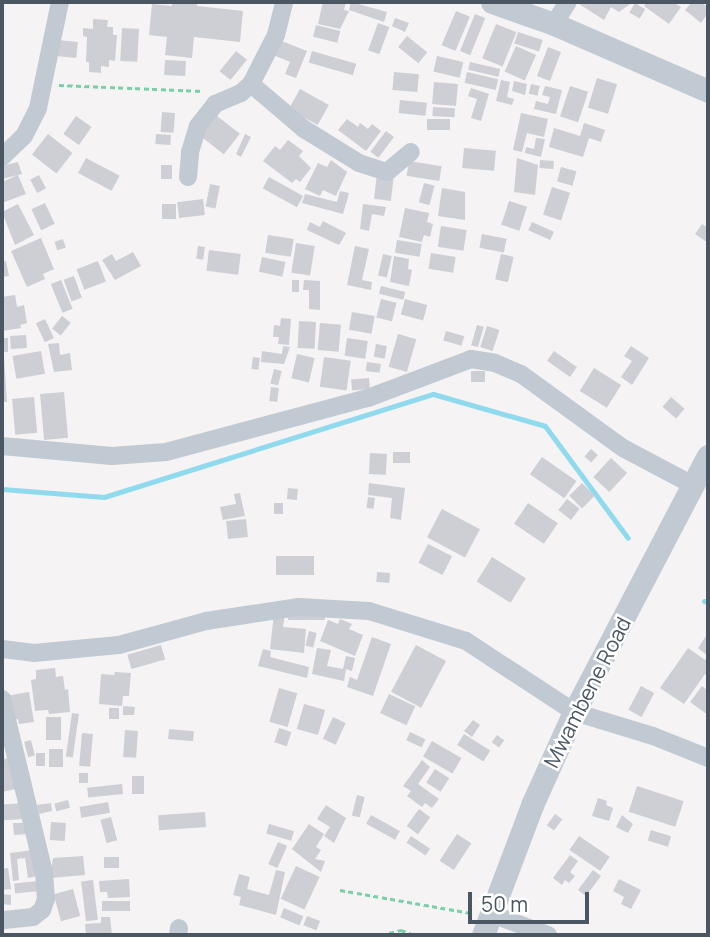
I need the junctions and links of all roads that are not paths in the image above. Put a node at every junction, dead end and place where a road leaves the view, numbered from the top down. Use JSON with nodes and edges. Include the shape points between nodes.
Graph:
{"nodes":[{"id":1,"x":60,"y":2,"type":"edge"},
{"id":2,"x":284,"y":2,"type":"edge"},
{"id":3,"x":492,"y":2,"type":"edge"},
{"id":4,"x":568,"y":2,"type":"edge"},
{"id":5,"x":554,"y":24,"type":"junction"},
{"id":6,"x":246,"y":88,"type":"junction"},
{"id":7,"x":708,"y":91,"type":"edge"},
{"id":8,"x":411,"y":152,"type":"dead end"},
{"id":9,"x":2,"y":157,"type":"edge"},
{"id":10,"x":187,"y":177,"type":"dead end"},
{"id":11,"x":2,"y":446,"type":"edge"},
{"id":12,"x":708,"y":456,"type":"edge"},
{"id":13,"x":693,"y":485,"type":"junction"},
{"id":14,"x":2,"y":649,"type":"edge"},
{"id":15,"x":2,"y":699,"type":"edge"},
{"id":16,"x":574,"y":712,"type":"junction"},
{"id":17,"x":708,"y":758,"type":"edge"},
{"id":18,"x":2,"y":920,"type":"edge"},
{"id":19,"x":487,"y":925,"type":"edge"},
{"id":20,"x":548,"y":935,"type":"edge"}],
"edges":[{"from":1,"to":9,"type":"street","via":[[45,84],[32,122]]},
{"from":2,"to":6,"type":"street","via":[[276,35]]},
{"from":3,"to":5,"type":"street"},
{"from":4,"to":5,"type":"street"},
{"from":5,"to":7,"type":"street"},
{"from":6,"to":8,"type":"street","via":[[359,163],[387,172]]},
{"from":6,"to":10,"type":"street","via":[[206,114],[193,138]]},
{"from":11,"to":13,"type":"street","via":[[112,456],[166,452],[368,398],[471,359],[521,374],[623,449]]},
{"from":12,"to":13,"type":"street","name":"Mwambene Road"},
{"from":13,"to":16,"type":"street","name":"Mwambene Road"},
{"from":14,"to":16,"type":"street","via":[[34,653],[92,648],[256,611],[331,606],[369,611],[466,641]]},
{"from":15,"to":18,"type":"street","via":[[44,872],[46,899],[33,917]]},
{"from":16,"to":17,"type":"street"},
{"from":16,"to":19,"type":"street","name":"Mwambene Road","via":[[532,805]]},
{"from":19,"to":20,"type":"street"}]}
